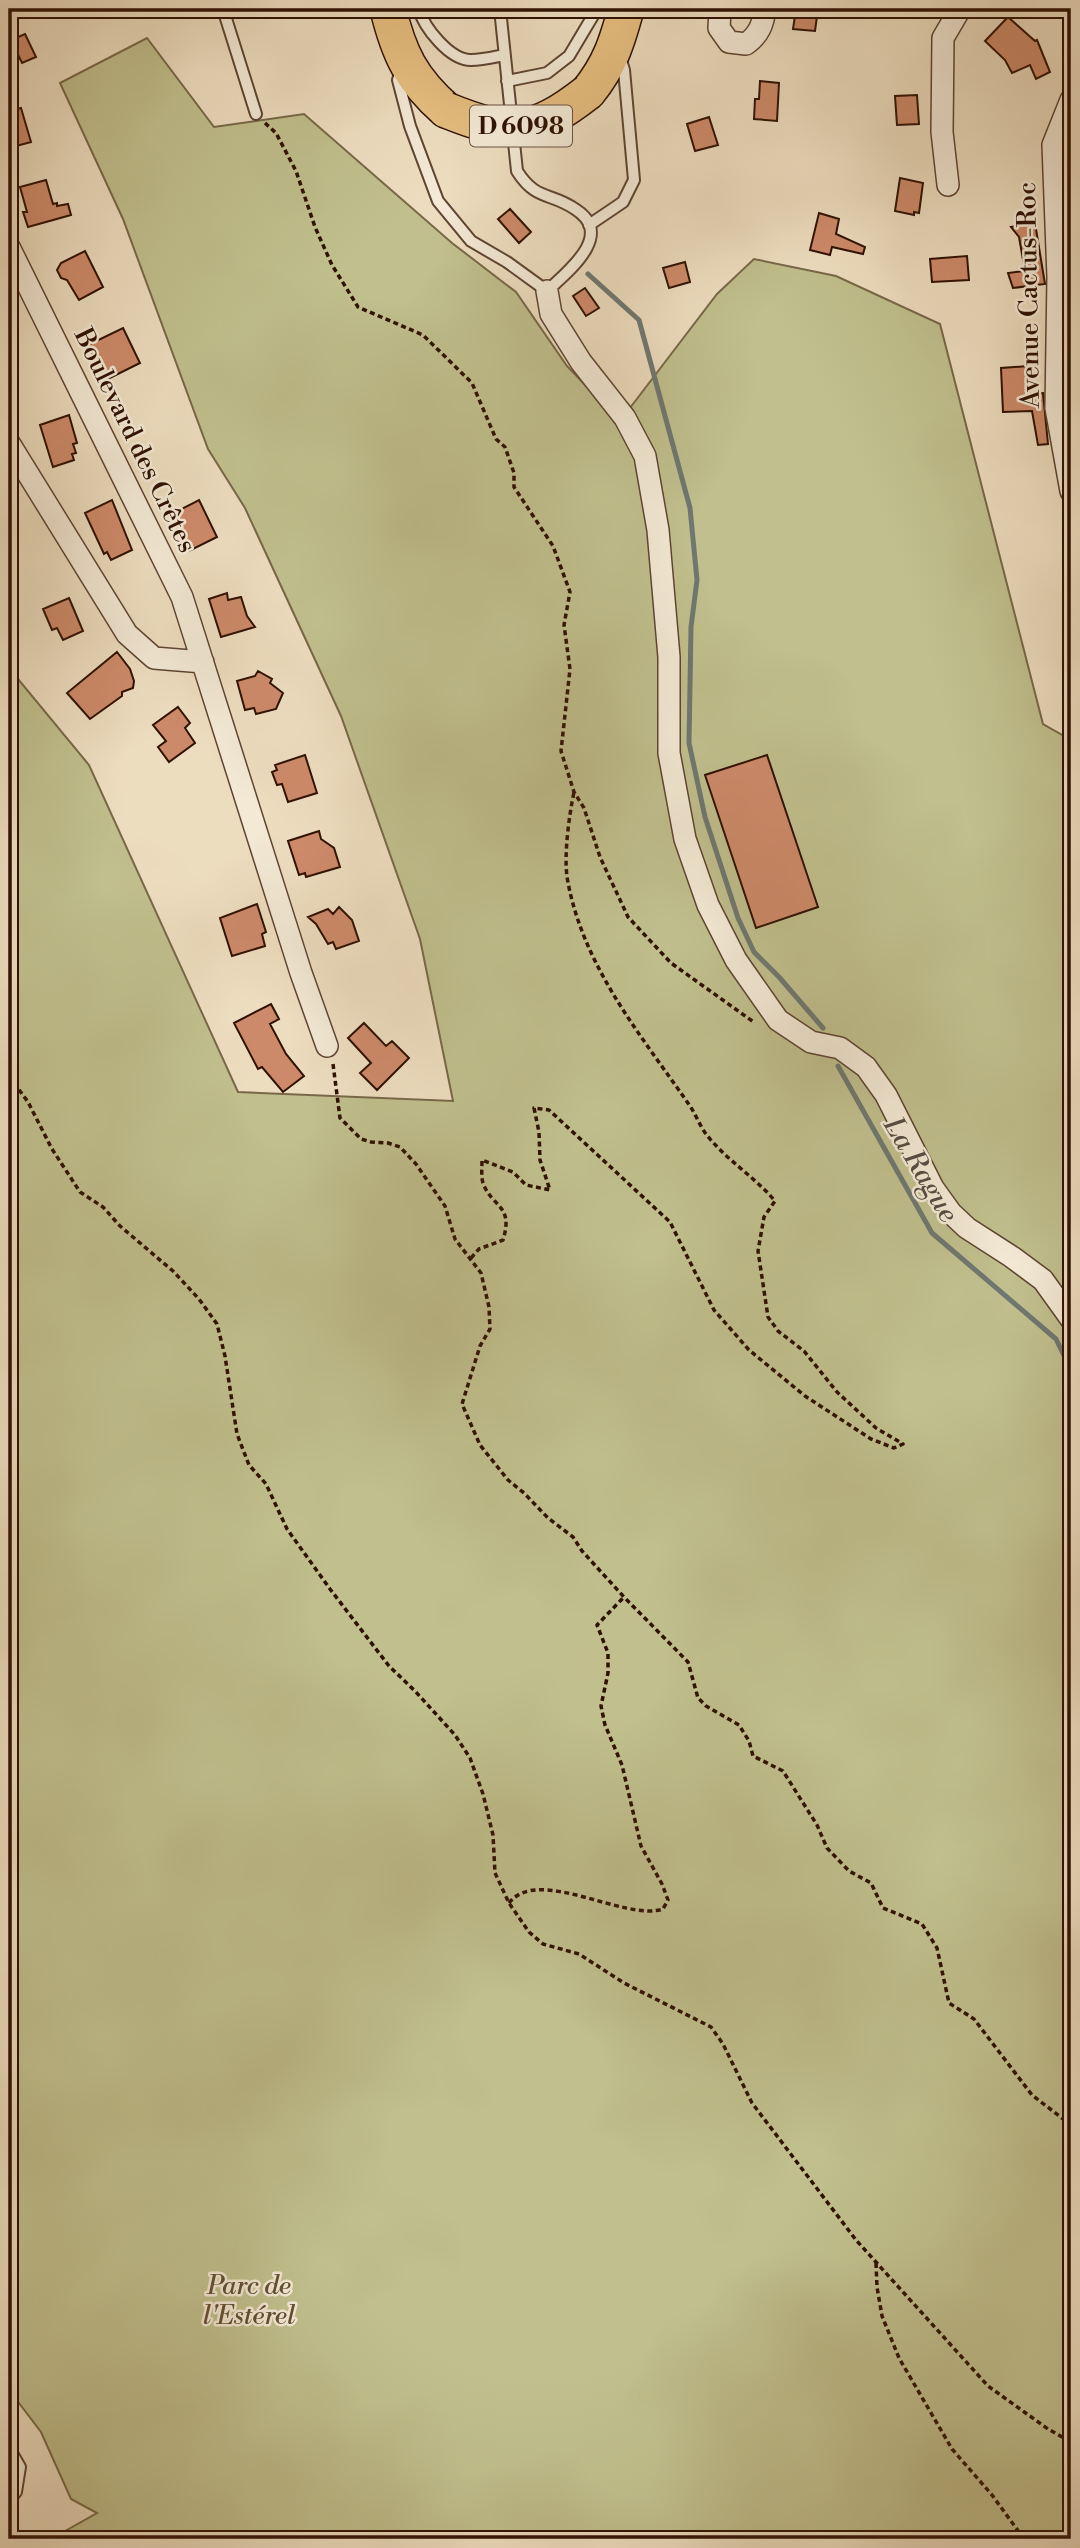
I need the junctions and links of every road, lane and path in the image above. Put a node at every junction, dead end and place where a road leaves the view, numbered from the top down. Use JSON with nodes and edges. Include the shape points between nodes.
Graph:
{"nodes":[{"id":1,"x":223,"y":9,"type":"edge"},
{"id":2,"x":388,"y":9,"type":"edge"},
{"id":3,"x":419,"y":9,"type":"edge"},
{"id":4,"x":500,"y":9,"type":"edge"},
{"id":5,"x":597,"y":9,"type":"edge"},
{"id":6,"x":626,"y":9,"type":"edge"},
{"id":7,"x":720,"y":9,"type":"edge"},
{"id":8,"x":765,"y":9,"type":"edge"},
{"id":9,"x":960,"y":9,"type":"edge"},
{"id":10,"x":616,"y":45,"type":"junction"},
{"id":11,"x":504,"y":55,"type":"junction"},
{"id":12,"x":405,"y":60,"type":"junction"},
{"id":13,"x":507,"y":81,"type":"junction"},
{"id":14,"x":1071,"y":100,"type":"edge"},
{"id":15,"x":256,"y":114,"type":"joint"},
{"id":16,"x":948,"y":185,"type":"dead end"},
{"id":17,"x":589,"y":225,"type":"junction"},
{"id":18,"x":9,"y":247,"type":"edge"},
{"id":19,"x":1065,"y":276,"type":"edge"},
{"id":20,"x":547,"y":291,"type":"junction"},
{"id":21,"x":9,"y":443,"type":"edge"},
{"id":22,"x":1071,"y":491,"type":"edge"},
{"id":23,"x":204,"y":662,"type":"junction"},
{"id":24,"x":575,"y":792,"type":"junction"},
{"id":25,"x":778,"y":1020,"type":"junction"},
{"id":26,"x":327,"y":1046,"type":"joint"},
{"id":27,"x":9,"y":1076,"type":"edge"},
{"id":28,"x":471,"y":1258,"type":"junction"},
{"id":29,"x":1071,"y":1320,"type":"edge"},
{"id":30,"x":624,"y":1597,"type":"junction"},
{"id":31,"x":509,"y":1903,"type":"junction"},
{"id":32,"x":1071,"y":2125,"type":"edge"},
{"id":33,"x":876,"y":2262,"type":"junction"},
{"id":34,"x":1071,"y":2442,"type":"edge"},
{"id":35,"x":9,"y":2448,"type":"edge"},
{"id":36,"x":9,"y":2499,"type":"edge"},
{"id":37,"x":1024,"y":2539,"type":"edge"}],
"edges":[{"from":1,"to":15,"type":"lane"},
{"from":2,"to":12,"type":"main road","number":"D 6098"},
{"from":3,"to":11,"type":"lane","via":[[444,48],[468,60]]},
{"from":4,"to":11,"type":"lane"},
{"from":5,"to":13,"type":"lane","via":[[569,56],[547,73]]},
{"from":6,"to":10,"type":"main road","number":"D 6098"},
{"from":7,"to":8,"type":"street","via":[[719,28],[729,42],[746,44],[756,37]]},
{"from":9,"to":16,"type":"street","via":[[943,38],[942,132]]},
{"from":10,"to":12,"type":"main road","number":"D 6098","bridge":true,"via":[[605,71],[588,92],[552,118],[503,128],[446,110],[414,77]]},
{"from":10,"to":17,"type":"lane","via":[[624,69],[634,180],[623,202]]},
{"from":11,"to":13,"type":"lane"},
{"from":12,"to":20,"type":"lane","via":[[398,80],[438,201],[471,241]]},
{"from":13,"to":17,"type":"lane","via":[[517,171],[527,187],[577,209]]},
{"from":14,"to":19,"type":"street","name":"Avenue Cactus-Roc","via":[[1053,145]]},
{"from":15,"to":24,"type":"path","via":[[276,133],[296,171],[332,265],[358,307],[423,335],[472,383],[496,439],[505,447],[514,487],[554,546],[570,592],[564,625],[570,669],[561,751]]},
{"from":17,"to":20,"type":"lane","via":[[588,249]]},
{"from":18,"to":23,"type":"street","name":"Boulevard des Crêtes","via":[[182,597]]},
{"from":19,"to":22,"type":"street","name":"Avenue Cactus-Roc","via":[[1056,408]]},
{"from":20,"to":25,"type":"street","via":[[551,314],[625,418],[645,456],[658,530],[670,657],[670,753],[685,839],[719,927]]},
{"from":21,"to":23,"type":"street","via":[[127,634],[154,658]]},
{"from":23,"to":26,"type":"street","name":"Boulevard des Crêtes"},
{"from":24,"to":25,"type":"path","via":[[628,917],[671,963],[761,1028]]},
{"from":24,"to":28,"type":"path","via":[[569,816],[567,876],[584,938],[614,999],[706,1134],[775,1201],[764,1217],[758,1251],[768,1318],[804,1351],[837,1392],[876,1428],[903,1444],[894,1448],[871,1439],[804,1396],[749,1350],[714,1310],[670,1222],[549,1110],[534,1108],[540,1160],[550,1190],[526,1185],[513,1172],[482,1160],[483,1184],[504,1212],[507,1228],[503,1240],[479,1249]]},
{"from":25,"to":29,"type":"street","via":[[811,1042],[840,1048],[866,1067],[951,1213],[1043,1280]]},
{"from":26,"to":28,"type":"path","via":[[340,1118],[361,1139],[400,1147],[416,1164],[445,1206],[455,1239]]},
{"from":27,"to":31,"type":"path","via":[[80,1192],[173,1271],[217,1324],[237,1434],[249,1465],[266,1484],[287,1529],[338,1600],[470,1758],[493,1835],[495,1873]]},
{"from":28,"to":30,"type":"path","via":[[481,1273],[490,1329],[462,1404],[480,1445],[508,1480],[573,1536]]},
{"from":30,"to":31,"type":"path","via":[[597,1625],[608,1653],[601,1706],[622,1765],[641,1846],[668,1900],[654,1913],[577,1894],[526,1890]]},
{"from":30,"to":32,"type":"path","via":[[688,1662],[698,1698],[739,1724],[752,1756],[783,1771],[827,1848],[849,1871],[871,1884],[883,1908],[922,1924],[937,1948],[949,2003],[974,2019],[1032,2095]]},
{"from":31,"to":33,"type":"path","via":[[543,1944],[579,1954],[624,1983],[711,2027],[752,2104]]},
{"from":33,"to":34,"type":"path","via":[[988,2386]]},
{"from":33,"to":37,"type":"path","via":[[882,2316],[899,2358],[952,2449]]},
{"from":35,"to":36,"type":"lane","via":[[20,2468],[16,2492]]}]}
